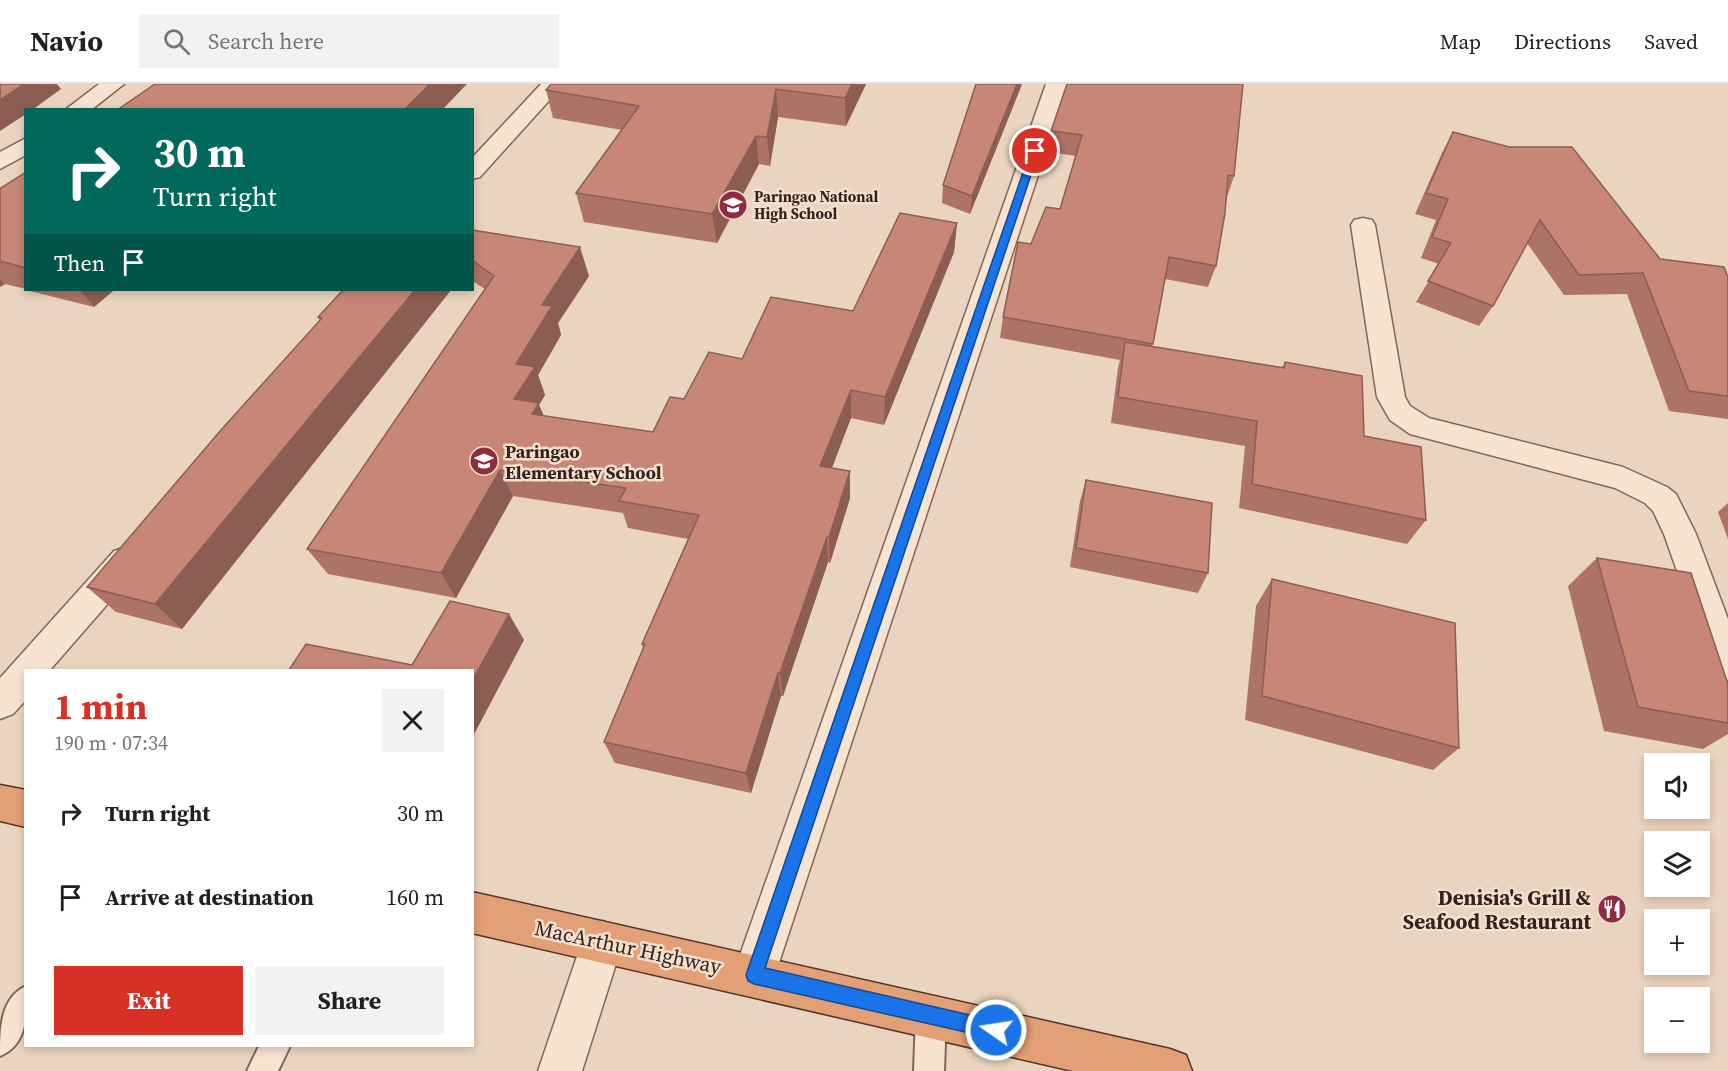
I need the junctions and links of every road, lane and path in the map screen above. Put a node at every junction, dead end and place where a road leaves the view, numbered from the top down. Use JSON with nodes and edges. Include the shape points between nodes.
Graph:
{"nodes":[{"id":1,"x":113,"y":84,"type":"edge"},
{"id":2,"x":553,"y":84,"type":"edge"},
{"id":3,"x":1057,"y":84,"type":"edge"},
{"id":4,"x":79,"y":108,"type":"edge"},
{"id":5,"x":24,"y":146,"type":"edge"},
{"id":6,"x":0,"y":162,"type":"edge"},
{"id":7,"x":474,"y":170,"type":"edge"},
{"id":8,"x":1363,"y":225,"type":"dead end"},
{"id":9,"x":147,"y":538,"type":"edge"},
{"id":10,"x":1728,"y":665,"type":"edge"},
{"id":11,"x":30,"y":669,"type":"edge"},
{"id":12,"x":24,"y":676,"type":"edge"},
{"id":13,"x":0,"y":703,"type":"edge"},
{"id":14,"x":0,"y":803,"type":"edge"},
{"id":15,"x":24,"y":809,"type":"edge"},
{"id":16,"x":474,"y":912,"type":"edge"},
{"id":17,"x":602,"y":942,"type":"junction"},
{"id":18,"x":754,"y":975,"type":"junction"},
{"id":19,"x":24,"y":1004,"type":"edge"},
{"id":20,"x":931,"y":1015,"type":"junction"},
{"id":21,"x":0,"y":1041,"type":"edge"},
{"id":22,"x":274,"y":1047,"type":"edge"},
{"id":23,"x":1106,"y":1063,"type":"edge"},
{"id":24,"x":262,"y":1071,"type":"edge"},
{"id":25,"x":560,"y":1071,"type":"edge"},
{"id":26,"x":929,"y":1071,"type":"edge"},
{"id":27,"x":1170,"y":1071,"type":"edge"}],
"edges":[{"from":1,"to":4,"type":"street"},
{"from":2,"to":7,"type":"street"},
{"from":3,"to":18,"type":"street"},
{"from":5,"to":6,"type":"street"},
{"from":8,"to":10,"type":"street","via":[[1391,397],[1400,413],[1420,426],[1623,479],[1656,495],[1665,503],[1680,534]]},
{"from":9,"to":11,"type":"street"},
{"from":12,"to":13,"type":"street"},
{"from":14,"to":15,"type":"highway"},
{"from":16,"to":17,"type":"highway","name":"MacArthur Highway"},
{"from":17,"to":18,"type":"highway","name":"MacArthur Highway"},
{"from":17,"to":25,"type":"street"},
{"from":18,"to":20,"type":"highway","name":"MacArthur Highway"},
{"from":19,"to":21,"type":"lane"},
{"from":20,"to":23,"type":"highway","name":"MacArthur Highway"},
{"from":20,"to":26,"type":"lane"},
{"from":22,"to":24,"type":"lane"},
{"from":23,"to":27,"type":"highway","name":"MacArthur Highway"}]}
